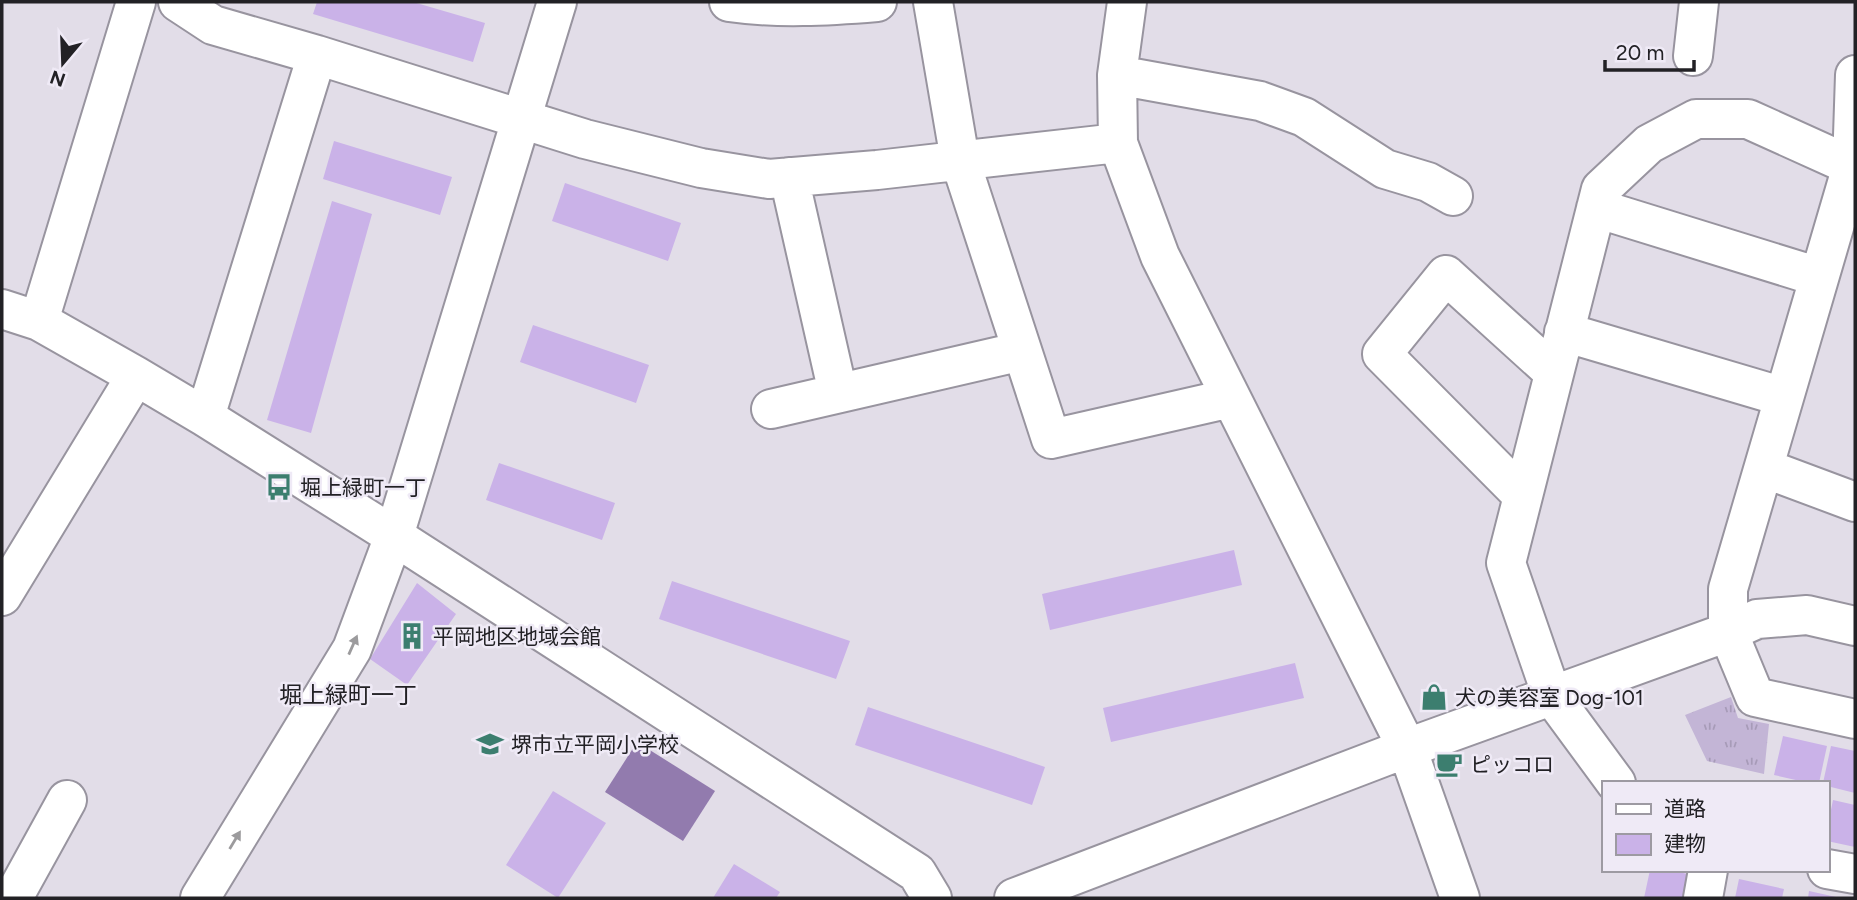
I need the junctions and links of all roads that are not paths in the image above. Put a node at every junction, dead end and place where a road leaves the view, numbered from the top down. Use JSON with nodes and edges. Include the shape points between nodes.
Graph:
{"nodes":[{"id":1,"x":136,"y":2,"type":"edge"},
{"id":2,"x":178,"y":2,"type":"edge"},
{"id":3,"x":557,"y":2,"type":"edge"},
{"id":4,"x":729,"y":2,"type":"edge"},
{"id":5,"x":877,"y":2,"type":"edge"},
{"id":6,"x":933,"y":2,"type":"edge"},
{"id":7,"x":1127,"y":2,"type":"edge"},
{"id":8,"x":1699,"y":2,"type":"edge"},
{"id":9,"x":317,"y":55,"type":"junction"},
{"id":10,"x":1693,"y":56,"type":"dead end"},
{"id":11,"x":1117,"y":75,"type":"junction"},
{"id":12,"x":1855,"y":75,"type":"edge"},
{"id":13,"x":521,"y":120,"type":"junction"},
{"id":14,"x":1118,"y":143,"type":"junction"},
{"id":15,"x":960,"y":160,"type":"junction"},
{"id":16,"x":1854,"y":165,"type":"edge"},
{"id":17,"x":789,"y":177,"type":"junction"},
{"id":18,"x":1453,"y":196,"type":"dead end"},
{"id":19,"x":1596,"y":208,"type":"junction"},
{"id":20,"x":1819,"y":277,"type":"junction"},
{"id":21,"x":2,"y":309,"type":"edge"},
{"id":22,"x":39,"y":321,"type":"junction"},
{"id":23,"x":1564,"y":331,"type":"junction"},
{"id":24,"x":1022,"y":351,"type":"junction"},
{"id":25,"x":1553,"y":372,"type":"junction"},
{"id":26,"x":136,"y":376,"type":"junction"},
{"id":27,"x":838,"y":393,"type":"junction"},
{"id":28,"x":1784,"y":397,"type":"junction"},
{"id":29,"x":1231,"y":398,"type":"junction"},
{"id":30,"x":771,"y":409,"type":"dead end"},
{"id":31,"x":205,"y":417,"type":"junction"},
{"id":32,"x":1763,"y":468,"type":"junction"},
{"id":33,"x":1523,"y":496,"type":"junction"},
{"id":34,"x":1855,"y":502,"type":"edge"},
{"id":35,"x":394,"y":536,"type":"junction"},
{"id":36,"x":2,"y":596,"type":"edge"},
{"id":37,"x":1855,"y":626,"type":"edge"},
{"id":38,"x":1728,"y":632,"type":"junction"},
{"id":39,"x":1552,"y":696,"type":"junction"},
{"id":40,"x":1855,"y":719,"type":"edge"},
{"id":41,"x":1407,"y":748,"type":"junction"},
{"id":42,"x":1615,"y":781,"type":"edge"},
{"id":43,"x":67,"y":800,"type":"dead end"},
{"id":44,"x":1829,"y":869,"type":"edge"},
{"id":45,"x":1708,"y":872,"type":"edge"},
{"id":46,"x":1855,"y":874,"type":"edge"},
{"id":47,"x":13,"y":898,"type":"edge"},
{"id":48,"x":200,"y":898,"type":"edge"},
{"id":49,"x":932,"y":898,"type":"edge"},
{"id":50,"x":1014,"y":898,"type":"edge"},
{"id":51,"x":1460,"y":898,"type":"edge"},
{"id":52,"x":1703,"y":898,"type":"edge"}],
"edges":[{"from":1,"to":22,"type":"street"},
{"from":2,"to":9,"type":"street","via":[[213,25]]},
{"from":3,"to":13,"type":"street"},
{"from":4,"to":5,"type":"street","via":[[824,6]]},
{"from":6,"to":15,"type":"street"},
{"from":7,"to":11,"type":"street"},
{"from":8,"to":10,"type":"street"},
{"from":9,"to":13,"type":"street"},
{"from":9,"to":31,"type":"street"},
{"from":11,"to":14,"type":"street"},
{"from":11,"to":18,"type":"street","via":[[1260,101],[1304,117],[1385,169],[1428,182]]},
{"from":12,"to":16,"type":"street"},
{"from":13,"to":17,"type":"street","via":[[701,168],[769,179]]},
{"from":13,"to":35,"type":"street"},
{"from":14,"to":15,"type":"street"},
{"from":14,"to":29,"type":"street","via":[[1160,256]]},
{"from":15,"to":17,"type":"street"},
{"from":15,"to":24,"type":"street"},
{"from":16,"to":19,"type":"street","via":[[1748,119],[1696,119],[1648,144],[1601,190]]},
{"from":16,"to":20,"type":"street"},
{"from":17,"to":27,"type":"street"},
{"from":19,"to":20,"type":"street"},
{"from":19,"to":23,"type":"street"},
{"from":20,"to":28,"type":"street"},
{"from":21,"to":22,"type":"street"},
{"from":22,"to":26,"type":"street"},
{"from":23,"to":25,"type":"street"},
{"from":23,"to":28,"type":"street"},
{"from":24,"to":27,"type":"street"},
{"from":24,"to":29,"type":"street","via":[[1051,439]]},
{"from":25,"to":33,"type":"street"},
{"from":25,"to":33,"type":"street","via":[[1446,275],[1382,354]]},
{"from":26,"to":31,"type":"street"},
{"from":26,"to":36,"type":"street"},
{"from":27,"to":30,"type":"street"},
{"from":28,"to":32,"type":"street"},
{"from":29,"to":41,"type":"street"},
{"from":31,"to":35,"type":"street"},
{"from":32,"to":34,"type":"street"},
{"from":32,"to":38,"type":"street","via":[[1728,589]]},
{"from":33,"to":39,"type":"street","via":[[1506,563]]},
{"from":48,"to":35,"type":"street","one_way":true,"via":[[352,649]]},
{"from":35,"to":49,"type":"street","via":[[917,873]]},
{"from":37,"to":38,"type":"street","via":[[1807,614],[1757,619]]},
{"from":38,"to":39,"type":"street"},
{"from":38,"to":40,"type":"street","via":[[1755,697]]},
{"from":39,"to":41,"type":"street"},
{"from":39,"to":42,"type":"street"},
{"from":41,"to":50,"type":"street"},
{"from":41,"to":51,"type":"street"},
{"from":43,"to":47,"type":"street"},
{"from":44,"to":46,"type":"street"},
{"from":45,"to":52,"type":"street"}]}
